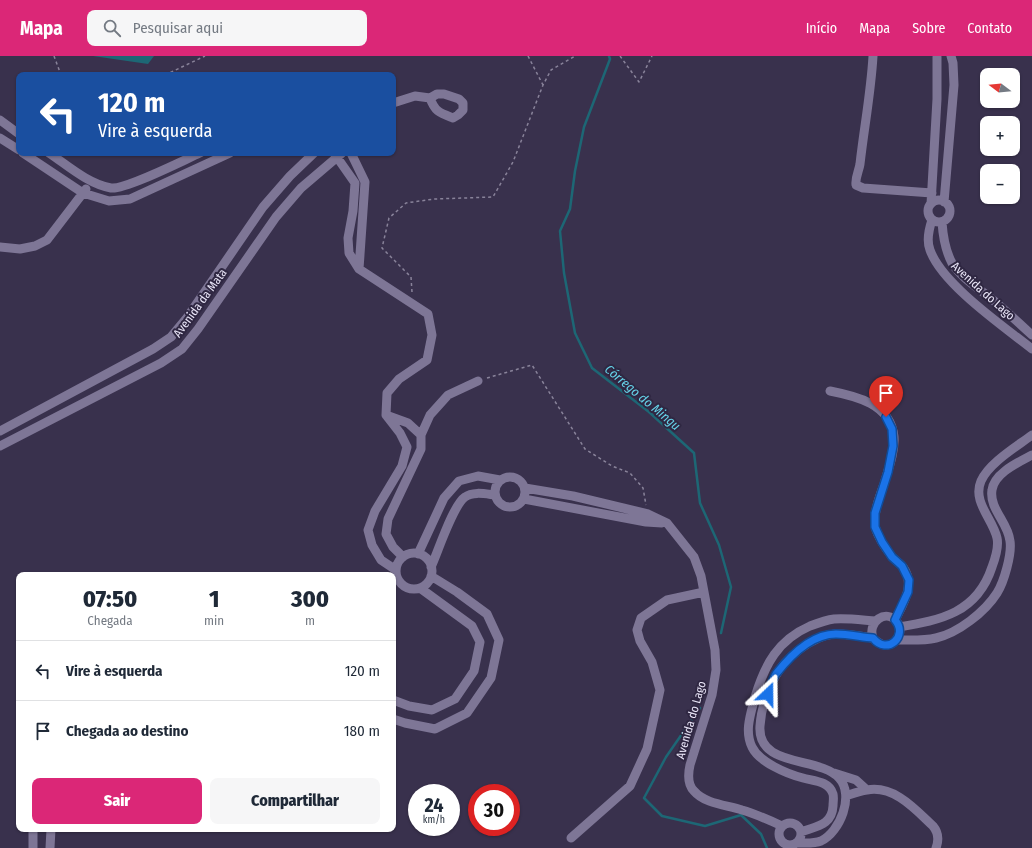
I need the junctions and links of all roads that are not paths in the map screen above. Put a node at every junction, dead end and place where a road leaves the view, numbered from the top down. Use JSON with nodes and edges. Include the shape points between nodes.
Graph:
{"nodes":[{"id":1,"x":873,"y":56,"type":"edge"},
{"id":2,"x":938,"y":56,"type":"edge"},
{"id":3,"x":951,"y":56,"type":"edge"},
{"id":4,"x":430,"y":98,"type":"dead end"},
{"id":5,"x":396,"y":102,"type":"edge"},
{"id":6,"x":0,"y":120,"type":"edge"},
{"id":7,"x":16,"y":132,"type":"edge"},
{"id":8,"x":0,"y":138,"type":"edge"},
{"id":9,"x":16,"y":148,"type":"edge"},
{"id":10,"x":28,"y":156,"type":"edge"},
{"id":11,"x":54,"y":156,"type":"edge"},
{"id":12,"x":193,"y":156,"type":"edge"},
{"id":13,"x":223,"y":156,"type":"edge"},
{"id":14,"x":311,"y":156,"type":"edge"},
{"id":15,"x":336,"y":156,"type":"edge"},
{"id":16,"x":339,"y":156,"type":"edge"},
{"id":17,"x":352,"y":156,"type":"edge"},
{"id":18,"x":91,"y":181,"type":"junction"},
{"id":19,"x":83,"y":193,"type":"junction"},
{"id":20,"x":932,"y":194,"type":"junction"},
{"id":21,"x":944,"y":202,"type":"junction"},
{"id":22,"x":931,"y":204,"type":"junction"},
{"id":23,"x":932,"y":220,"type":"junction"},
{"id":24,"x":942,"y":222,"type":"junction"},
{"id":25,"x":0,"y":247,"type":"edge"},
{"id":26,"x":359,"y":269,"type":"junction"},
{"id":27,"x":1032,"y":335,"type":"edge"},
{"id":28,"x":1032,"y":349,"type":"edge"},
{"id":29,"x":478,"y":381,"type":"road end"},
{"id":30,"x":830,"y":392,"type":"dead end"},
{"id":31,"x":386,"y":416,"type":"junction"},
{"id":32,"x":0,"y":431,"type":"edge"},
{"id":33,"x":1032,"y":434,"type":"edge"},
{"id":34,"x":421,"y":435,"type":"junction"},
{"id":35,"x":0,"y":446,"type":"edge"},
{"id":36,"x":1032,"y":455,"type":"edge"},
{"id":37,"x":500,"y":480,"type":"junction"},
{"id":38,"x":525,"y":488,"type":"junction"},
{"id":39,"x":496,"y":495,"type":"junction"},
{"id":40,"x":524,"y":499,"type":"junction"},
{"id":41,"x":667,"y":523,"type":"junction"},
{"id":42,"x":418,"y":554,"type":"junction"},
{"id":43,"x":403,"y":557,"type":"junction"},
{"id":44,"x":396,"y":570,"type":"junction"},
{"id":45,"x":431,"y":572,"type":"junction"},
{"id":46,"x":420,"y":588,"type":"junction"},
{"id":47,"x":704,"y":592,"type":"junction"},
{"id":48,"x":876,"y":621,"type":"junction"},
{"id":49,"x":897,"y":624,"type":"junction"},
{"id":50,"x":873,"y":638,"type":"junction"},
{"id":51,"x":897,"y":640,"type":"junction"},
{"id":52,"x":396,"y":701,"type":"edge"},
{"id":53,"x":396,"y":720,"type":"edge"},
{"id":54,"x":833,"y":773,"type":"junction"},
{"id":55,"x":867,"y":790,"type":"junction"},
{"id":56,"x":846,"y":796,"type":"junction"},
{"id":57,"x":782,"y":826,"type":"junction"},
{"id":58,"x":33,"y":832,"type":"edge"},
{"id":59,"x":51,"y":832,"type":"edge"},
{"id":60,"x":801,"y":832,"type":"junction"},
{"id":61,"x":571,"y":838,"type":"dead end"},
{"id":62,"x":795,"y":845,"type":"edge"},
{"id":63,"x":33,"y":848,"type":"edge"},
{"id":64,"x":50,"y":848,"type":"edge"},
{"id":65,"x":936,"y":848,"type":"edge"}],
"edges":[{"from":1,"to":20,"type":"street","via":[[856,185],[863,188]]},
{"from":2,"to":20,"type":"street","name":"Avenida do Lago"},
{"from":3,"to":21,"type":"street","name":"Avenida do Lago","via":[[954,72]]},
{"from":4,"to":5,"type":"street","via":[[415,96]]},
{"from":6,"to":7,"type":"street"},
{"from":8,"to":9,"type":"street"},
{"from":10,"to":19,"type":"street"},
{"from":11,"to":18,"type":"street"},
{"from":12,"to":18,"type":"street","via":[[128,185],[112,188]]},
{"from":13,"to":19,"type":"street","via":[[130,199],[109,202]]},
{"from":14,"to":32,"type":"street","name":"Avenida da Mata","via":[[264,207],[171,337]]},
{"from":15,"to":35,"type":"street","name":"Avenida da Mata","via":[[301,188],[276,217],[182,349],[161,363]]},
{"from":16,"to":26,"type":"street","via":[[354,183],[353,211],[348,238],[349,253]]},
{"from":17,"to":26,"type":"street","via":[[365,182]]},
{"from":18,"to":19,"type":"street"},
{"from":19,"to":25,"type":"street","via":[[47,240],[20,249]]},
{"from":20,"to":22,"type":"street","name":"Avenida do Lago"},
{"from":21,"to":22,"type":"street"},
{"from":21,"to":24,"type":"street","name":"Avenida do Lago","via":[[949,208],[949,215]]},
{"from":22,"to":23,"type":"street","name":"Avenida do Lago","via":[[928,210]]},
{"from":23,"to":24,"type":"street"},
{"from":23,"to":28,"type":"street","name":"Avenida do Lago","via":[[928,244],[944,273]]},
{"from":24,"to":27,"type":"street","name":"Avenida do Lago","via":[[944,242],[953,265]]},
{"from":26,"to":31,"type":"street","via":[[428,314],[432,335],[427,360],[399,379],[387,393]]},
{"from":29,"to":34,"type":"street","via":[[448,395],[430,414]]},
{"from":30,"to":49,"type":"street","via":[[862,398],[886,417],[892,429],[893,446],[875,513],[875,527],[882,542],[902,566],[909,580],[908,592]]},
{"from":31,"to":34,"type":"street","via":[[408,423]]},
{"from":31,"to":44,"type":"street","via":[[400,433],[407,447],[402,466],[375,511],[368,530],[380,560]]},
{"from":33,"to":49,"type":"street","via":[[991,467],[980,482],[980,504],[997,538],[994,562],[984,587],[956,613],[927,622]]},
{"from":34,"to":43,"type":"street","via":[[421,449],[388,519],[386,534],[393,548]]},
{"from":36,"to":51,"type":"street","via":[[1008,468],[994,483],[992,490],[993,504],[1009,533],[1011,547],[997,593],[981,612],[952,632],[923,641]]},
{"from":37,"to":38,"type":"street","via":[[515,477]]},
{"from":37,"to":39,"type":"street"},
{"from":37,"to":42,"type":"street","via":[[478,476],[459,481],[444,498]]},
{"from":38,"to":40,"type":"street"},
{"from":38,"to":41,"type":"street","name":"Avenida do Lago","via":[[574,496],[648,514]]},
{"from":39,"to":40,"type":"street","via":[[505,506],[516,506]]},
{"from":39,"to":45,"type":"street","via":[[479,493],[466,496],[456,507]]},
{"from":40,"to":41,"type":"street","via":[[646,522]]},
{"from":41,"to":47,"type":"street","name":"Avenida do Lago","via":[[694,557]]},
{"from":42,"to":43,"type":"street"},
{"from":42,"to":45,"type":"street","via":[[429,561]]},
{"from":43,"to":44,"type":"street"},
{"from":44,"to":46,"type":"street","via":[[397,577],[404,586]]},
{"from":45,"to":46,"type":"street","via":[[429,581]]},
{"from":45,"to":53,"type":"street","via":[[487,614],[498,640],[491,678],[467,713],[435,729]]},
{"from":46,"to":52,"type":"street","via":[[472,626],[480,642],[474,671],[455,699],[432,710]]},
{"from":47,"to":57,"type":"street","name":"Avenida do Lago","via":[[715,650],[716,670],[712,695],[688,772],[690,785],[702,797]]},
{"from":47,"to":61,"type":"street","via":[[667,600],[641,618],[637,630],[652,662],[660,690],[647,749],[630,786]]},
{"from":48,"to":49,"type":"street","via":[[889,617]]},
{"from":48,"to":50,"type":"street","via":[[872,629]]},
{"from":48,"to":60,"type":"street","via":[[833,620],[818,622],[799,631],[773,655],[760,680],[749,721],[753,748],[759,757],[778,768],[824,784],[833,794],[832,814],[829,820]]},
{"from":49,"to":51,"type":"street"},
{"from":50,"to":51,"type":"street","via":[[884,645]]},
{"from":50,"to":54,"type":"street","via":[[835,634],[808,643],[791,657],[776,676],[768,694],[760,727],[763,744],[785,758]]},
{"from":54,"to":55,"type":"street","via":[[860,782]]},
{"from":54,"to":56,"type":"street","via":[[843,783]]},
{"from":55,"to":56,"type":"street"},
{"from":55,"to":65,"type":"street","via":[[885,791],[899,796],[910,804],[937,830]]},
{"from":56,"to":62,"type":"street","via":[[841,820],[830,835],[821,841]]},
{"from":57,"to":60,"type":"street","name":"Avenida do Lago","via":[[794,823]]},
{"from":57,"to":62,"type":"street","via":[[780,840],[786,845]]},
{"from":58,"to":63,"type":"street"},
{"from":59,"to":64,"type":"street"},
{"from":60,"to":62,"type":"street","via":[[800,840]]}]}
